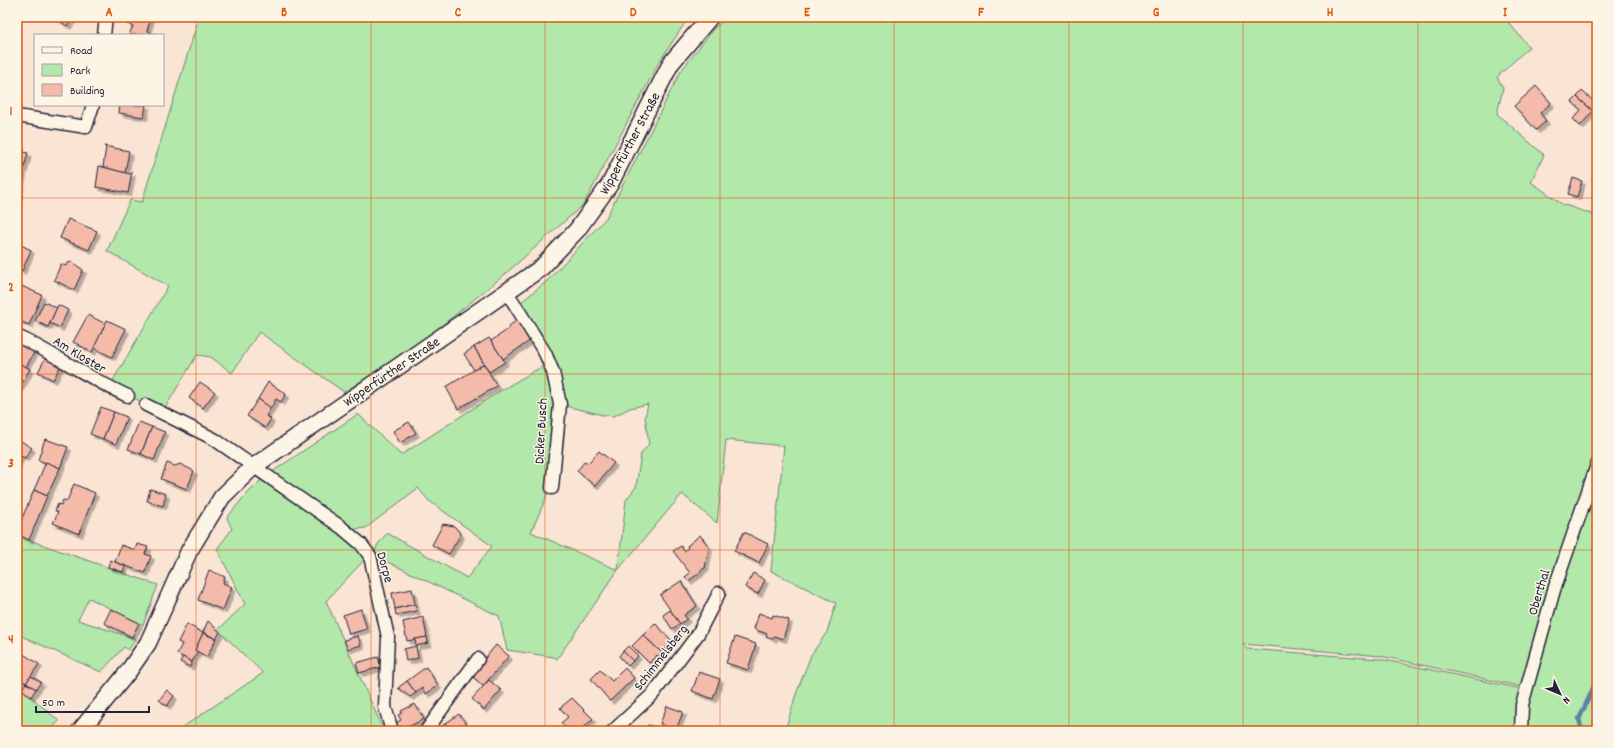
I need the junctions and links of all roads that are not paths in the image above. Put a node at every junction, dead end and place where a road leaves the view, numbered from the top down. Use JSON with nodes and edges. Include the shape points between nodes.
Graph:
{"nodes":[{"id":1,"x":106,"y":17,"type":"edge"},
{"id":2,"x":710,"y":17,"type":"edge"},
{"id":3,"x":104,"y":34,"type":"edge"},
{"id":4,"x":93,"y":106,"type":"edge"},
{"id":5,"x":17,"y":116,"type":"edge"},
{"id":6,"x":507,"y":292,"type":"junction"},
{"id":7,"x":17,"y":336,"type":"edge"},
{"id":8,"x":128,"y":396,"type":"dead end"},
{"id":9,"x":146,"y":405,"type":"dead end"},
{"id":10,"x":1597,"y":465,"type":"edge"},
{"id":11,"x":253,"y":467,"type":"junction"},
{"id":12,"x":552,"y":488,"type":"dead end"},
{"id":13,"x":719,"y":593,"type":"dead end"},
{"id":14,"x":478,"y":659,"type":"dead end"},
{"id":15,"x":80,"y":731,"type":"edge"},
{"id":16,"x":392,"y":731,"type":"edge"},
{"id":17,"x":426,"y":731,"type":"edge"},
{"id":18,"x":613,"y":731,"type":"edge"},
{"id":19,"x":1521,"y":731,"type":"edge"}],
"edges":[{"from":1,"to":3,"type":"street"},
{"from":2,"to":6,"type":"main road","name":"Wipperfürther Straße","via":[[671,63],[610,184],[577,230],[541,268]]},
{"from":4,"to":5,"type":"street","via":[[86,127]]},
{"from":6,"to":11,"type":"main road","name":"Wipperfürther Straße"},
{"from":6,"to":12,"type":"street","name":"Dicker Busch","via":[[545,353],[553,372],[560,404]]},
{"from":7,"to":8,"type":"street","name":"Am Kloster"},
{"from":9,"to":11,"type":"street","via":[[214,439]]},
{"from":10,"to":19,"type":"street","name":"Oberthal","via":[[1554,590],[1522,705]]},
{"from":11,"to":15,"type":"main road","name":"Wipperfürther Straße","via":[[222,497],[206,520],[188,551],[148,643]]},
{"from":11,"to":16,"type":"street","name":"Dorpe","via":[[341,526],[358,539],[370,556],[388,637],[385,707]]},
{"from":13,"to":18,"type":"street","name":"Schimmelsberg","via":[[698,634],[653,694]]},
{"from":14,"to":17,"type":"street"}]}
